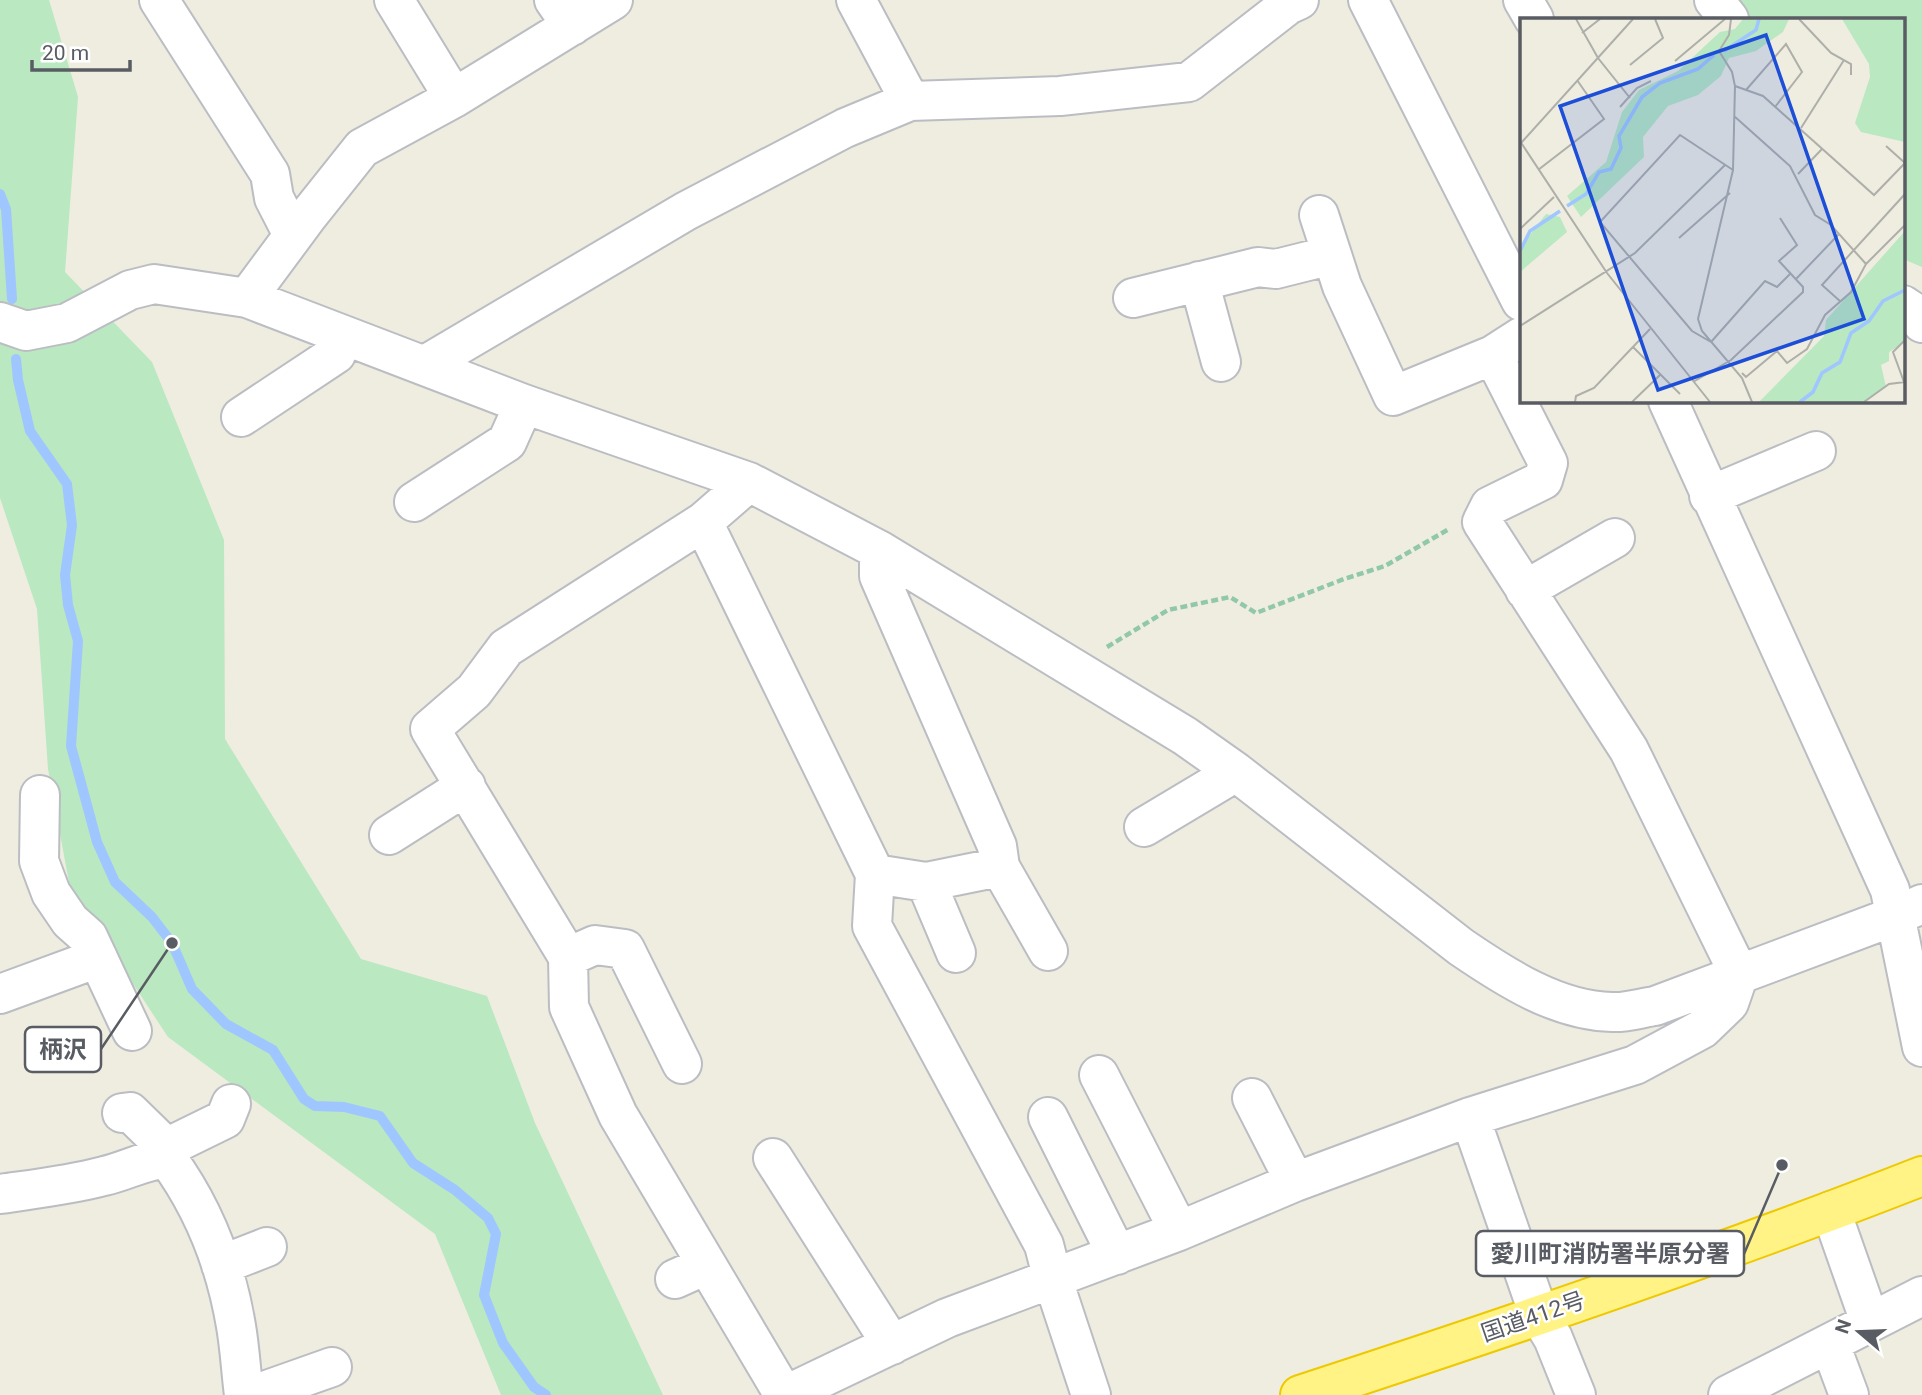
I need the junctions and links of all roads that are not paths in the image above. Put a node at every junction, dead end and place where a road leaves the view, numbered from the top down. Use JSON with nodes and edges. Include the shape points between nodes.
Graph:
{"nodes":[{"id":1,"x":159,"y":0,"type":"edge"},
{"id":2,"x":394,"y":0,"type":"edge"},
{"id":3,"x":613,"y":0,"type":"edge"},
{"id":4,"x":856,"y":0,"type":"edge"},
{"id":5,"x":1299,"y":0,"type":"edge"},
{"id":6,"x":1368,"y":0,"type":"edge"},
{"id":7,"x":1523,"y":0,"type":"edge"},
{"id":8,"x":1714,"y":0,"type":"edge"},
{"id":9,"x":563,"y":13,"type":"edge"},
{"id":10,"x":1533,"y":18,"type":"edge"},
{"id":11,"x":1728,"y":18,"type":"edge"},
{"id":12,"x":454,"y":97,"type":"junction"},
{"id":13,"x":910,"y":102,"type":"junction"},
{"id":14,"x":1319,"y":215,"type":"dead end"},
{"id":15,"x":293,"y":235,"type":"junction"},
{"id":16,"x":1332,"y":254,"type":"junction"},
{"id":17,"x":1199,"y":281,"type":"junction"},
{"id":18,"x":247,"y":298,"type":"junction"},
{"id":19,"x":1133,"y":298,"type":"dead end"},
{"id":20,"x":1520,"y":299,"type":"edge"},
{"id":21,"x":1904,"y":306,"type":"edge"},
{"id":22,"x":0,"y":322,"type":"edge"},
{"id":23,"x":1922,"y":323,"type":"edge"},
{"id":24,"x":342,"y":335,"type":"junction"},
{"id":25,"x":1507,"y":346,"type":"edge"},
{"id":26,"x":1221,"y":362,"type":"dead end"},
{"id":27,"x":425,"y":365,"type":"junction"},
{"id":28,"x":1520,"y":383,"type":"edge"},
{"id":29,"x":1527,"y":402,"type":"edge"},
{"id":30,"x":1668,"y":402,"type":"edge"},
{"id":31,"x":524,"y":404,"type":"junction"},
{"id":32,"x":241,"y":417,"type":"dead end"},
{"id":33,"x":1816,"y":451,"type":"dead end"},
{"id":34,"x":749,"y":482,"type":"junction"},
{"id":35,"x":1710,"y":496,"type":"junction"},
{"id":36,"x":414,"y":502,"type":"dead end"},
{"id":37,"x":703,"y":522,"type":"junction"},
{"id":38,"x":1615,"y":538,"type":"dead end"},
{"id":39,"x":879,"y":550,"type":"junction"},
{"id":40,"x":1525,"y":590,"type":"junction"},
{"id":41,"x":1236,"y":772,"type":"junction"},
{"id":42,"x":466,"y":786,"type":"junction"},
{"id":43,"x":40,"y":795,"type":"dead end"},
{"id":44,"x":1144,"y":827,"type":"dead end"},
{"id":45,"x":388,"y":835,"type":"dead end"},
{"id":46,"x":1000,"y":867,"type":"junction"},
{"id":47,"x":875,"y":874,"type":"junction"},
{"id":48,"x":926,"y":882,"type":"junction"},
{"id":49,"x":1909,"y":910,"type":"edge"},
{"id":50,"x":1048,"y":951,"type":"dead end"},
{"id":51,"x":956,"y":953,"type":"dead end"},
{"id":52,"x":568,"y":957,"type":"junction"},
{"id":53,"x":98,"y":958,"type":"junction"},
{"id":54,"x":1739,"y":974,"type":"junction"},
{"id":55,"x":0,"y":994,"type":"edge"},
{"id":56,"x":132,"y":1031,"type":"dead end"},
{"id":57,"x":1922,"y":1047,"type":"edge"},
{"id":58,"x":682,"y":1063,"type":"dead end"},
{"id":59,"x":1099,"y":1075,"type":"dead end"},
{"id":60,"x":1252,"y":1098,"type":"dead end"},
{"id":61,"x":231,"y":1104,"type":"dead end"},
{"id":62,"x":122,"y":1113,"type":"dead end"},
{"id":63,"x":1048,"y":1117,"type":"dead end"},
{"id":64,"x":1470,"y":1117,"type":"junction"},
{"id":65,"x":169,"y":1155,"type":"junction"},
{"id":66,"x":773,"y":1158,"type":"dead end"},
{"id":67,"x":1922,"y":1176,"type":"edge"},
{"id":68,"x":1295,"y":1182,"type":"junction"},
{"id":69,"x":0,"y":1194,"type":"edge"},
{"id":70,"x":1831,"y":1211,"type":"junction"},
{"id":71,"x":1179,"y":1231,"type":"junction"},
{"id":72,"x":267,"y":1247,"type":"dead end"},
{"id":73,"x":1117,"y":1255,"type":"junction"},
{"id":74,"x":221,"y":1265,"type":"junction"},
{"id":75,"x":1053,"y":1280,"type":"junction"},
{"id":76,"x":1922,"y":1296,"type":"edge"},
{"id":77,"x":1539,"y":1315,"type":"junction"},
{"id":78,"x":1870,"y":1322,"type":"junction"},
{"id":79,"x":1830,"y":1343,"type":"junction"},
{"id":80,"x":892,"y":1345,"type":"junction"},
{"id":81,"x":332,"y":1367,"type":"dead end"},
{"id":82,"x":244,"y":1394,"type":"edge"},
{"id":83,"x":785,"y":1395,"type":"edge"},
{"id":84,"x":1091,"y":1395,"type":"edge"},
{"id":85,"x":1300,"y":1395,"type":"edge"},
{"id":86,"x":1576,"y":1395,"type":"edge"},
{"id":87,"x":1728,"y":1395,"type":"edge"},
{"id":88,"x":1849,"y":1395,"type":"edge"}],
"edges":[{"from":1,"to":15,"type":"street","via":[[270,174],[274,198]]},
{"from":2,"to":12,"type":"street"},
{"from":3,"to":9,"type":"street"},
{"from":4,"to":13,"type":"street"},
{"from":5,"to":13,"type":"street","via":[[1189,82],[1060,96]]},
{"from":6,"to":20,"type":"street"},
{"from":7,"to":10,"type":"street"},
{"from":8,"to":11,"type":"street"},
{"from":9,"to":12,"type":"street"},
{"from":12,"to":15,"type":"street","via":[[362,148]]},
{"from":13,"to":27,"type":"street","via":[[845,128],[686,211]]},
{"from":14,"to":16,"type":"street"},
{"from":15,"to":18,"type":"street"},
{"from":16,"to":17,"type":"street","via":[[1276,269],[1258,267]]},
{"from":16,"to":25,"type":"street","via":[[1393,396]]},
{"from":17,"to":19,"type":"street"},
{"from":17,"to":26,"type":"street"},
{"from":18,"to":22,"type":"street","via":[[154,284],[130,290],[67,323],[26,331]]},
{"from":18,"to":24,"type":"street"},
{"from":21,"to":23,"type":"street"},
{"from":24,"to":27,"type":"street"},
{"from":24,"to":32,"type":"street","via":[[336,354]]},
{"from":25,"to":28,"type":"street"},
{"from":27,"to":31,"type":"street"},
{"from":29,"to":40,"type":"street","via":[[1548,463],[1543,480],[1490,506],[1482,522]]},
{"from":30,"to":35,"type":"street"},
{"from":31,"to":34,"type":"street"},
{"from":31,"to":36,"type":"street","via":[[507,442]]},
{"from":33,"to":35,"type":"street"},
{"from":34,"to":37,"type":"street"},
{"from":34,"to":39,"type":"street"},
{"from":35,"to":49,"type":"street","via":[[1890,890]]},
{"from":37,"to":42,"type":"street","via":[[506,648],[474,691],[430,729]]},
{"from":37,"to":47,"type":"street"},
{"from":38,"to":40,"type":"street"},
{"from":39,"to":41,"type":"street","via":[[1185,736]]},
{"from":39,"to":46,"type":"street","via":[[879,576],[997,846]]},
{"from":40,"to":54,"type":"street","via":[[1629,750]]},
{"from":41,"to":44,"type":"street"},
{"from":41,"to":54,"type":"street","via":[[1461,947],[1539,993],[1578,1008],[1614,1012],[1655,1006]]},
{"from":42,"to":45,"type":"street"},
{"from":42,"to":52,"type":"street"},
{"from":43,"to":53,"type":"street","via":[[39,861],[51,893],[88,937]]},
{"from":46,"to":48,"type":"street"},
{"from":46,"to":50,"type":"street"},
{"from":47,"to":48,"type":"street"},
{"from":47,"to":75,"type":"street","via":[[872,926],[1044,1245]]},
{"from":48,"to":51,"type":"street"},
{"from":49,"to":54,"type":"street"},
{"from":49,"to":57,"type":"street"},
{"from":52,"to":58,"type":"street","via":[[594,945],[625,949]]},
{"from":52,"to":83,"type":"street","via":[[569,1007],[606,1121],[690,1272]]},
{"from":53,"to":55,"type":"street"},
{"from":53,"to":56,"type":"street"},
{"from":54,"to":64,"type":"street","via":[[1729,1003],[1702,1028],[1669,1048],[1635,1065]]},
{"from":59,"to":71,"type":"street"},
{"from":60,"to":68,"type":"street"},
{"from":61,"to":65,"type":"street","via":[[225,1119],[174,1144]]},
{"from":62,"to":65,"type":"street","via":[[130,1112]]},
{"from":63,"to":73,"type":"street"},
{"from":64,"to":68,"type":"street"},
{"from":64,"to":77,"type":"street"},
{"from":65,"to":69,"type":"street","via":[[108,1176]]},
{"from":65,"to":74,"type":"street","via":[[211,1235]]},
{"from":66,"to":80,"type":"street"},
{"from":67,"to":70,"type":"highway","name":"国道412号"},
{"from":68,"to":71,"type":"street"},
{"from":70,"to":77,"type":"highway","name":"国道412号"},
{"from":70,"to":78,"type":"street"},
{"from":71,"to":73,"type":"street"},
{"from":72,"to":74,"type":"street"},
{"from":73,"to":75,"type":"street"},
{"from":74,"to":82,"type":"street","via":[[236,1328]]},
{"from":75,"to":80,"type":"street","via":[[947,1318]]},
{"from":75,"to":84,"type":"street"},
{"from":76,"to":78,"type":"street"},
{"from":77,"to":85,"type":"highway","name":"国道412号"},
{"from":77,"to":86,"type":"street"},
{"from":78,"to":79,"type":"street"},
{"from":79,"to":87,"type":"street"},
{"from":79,"to":88,"type":"street"},
{"from":80,"to":83,"type":"street"},
{"from":81,"to":82,"type":"street"}]}
